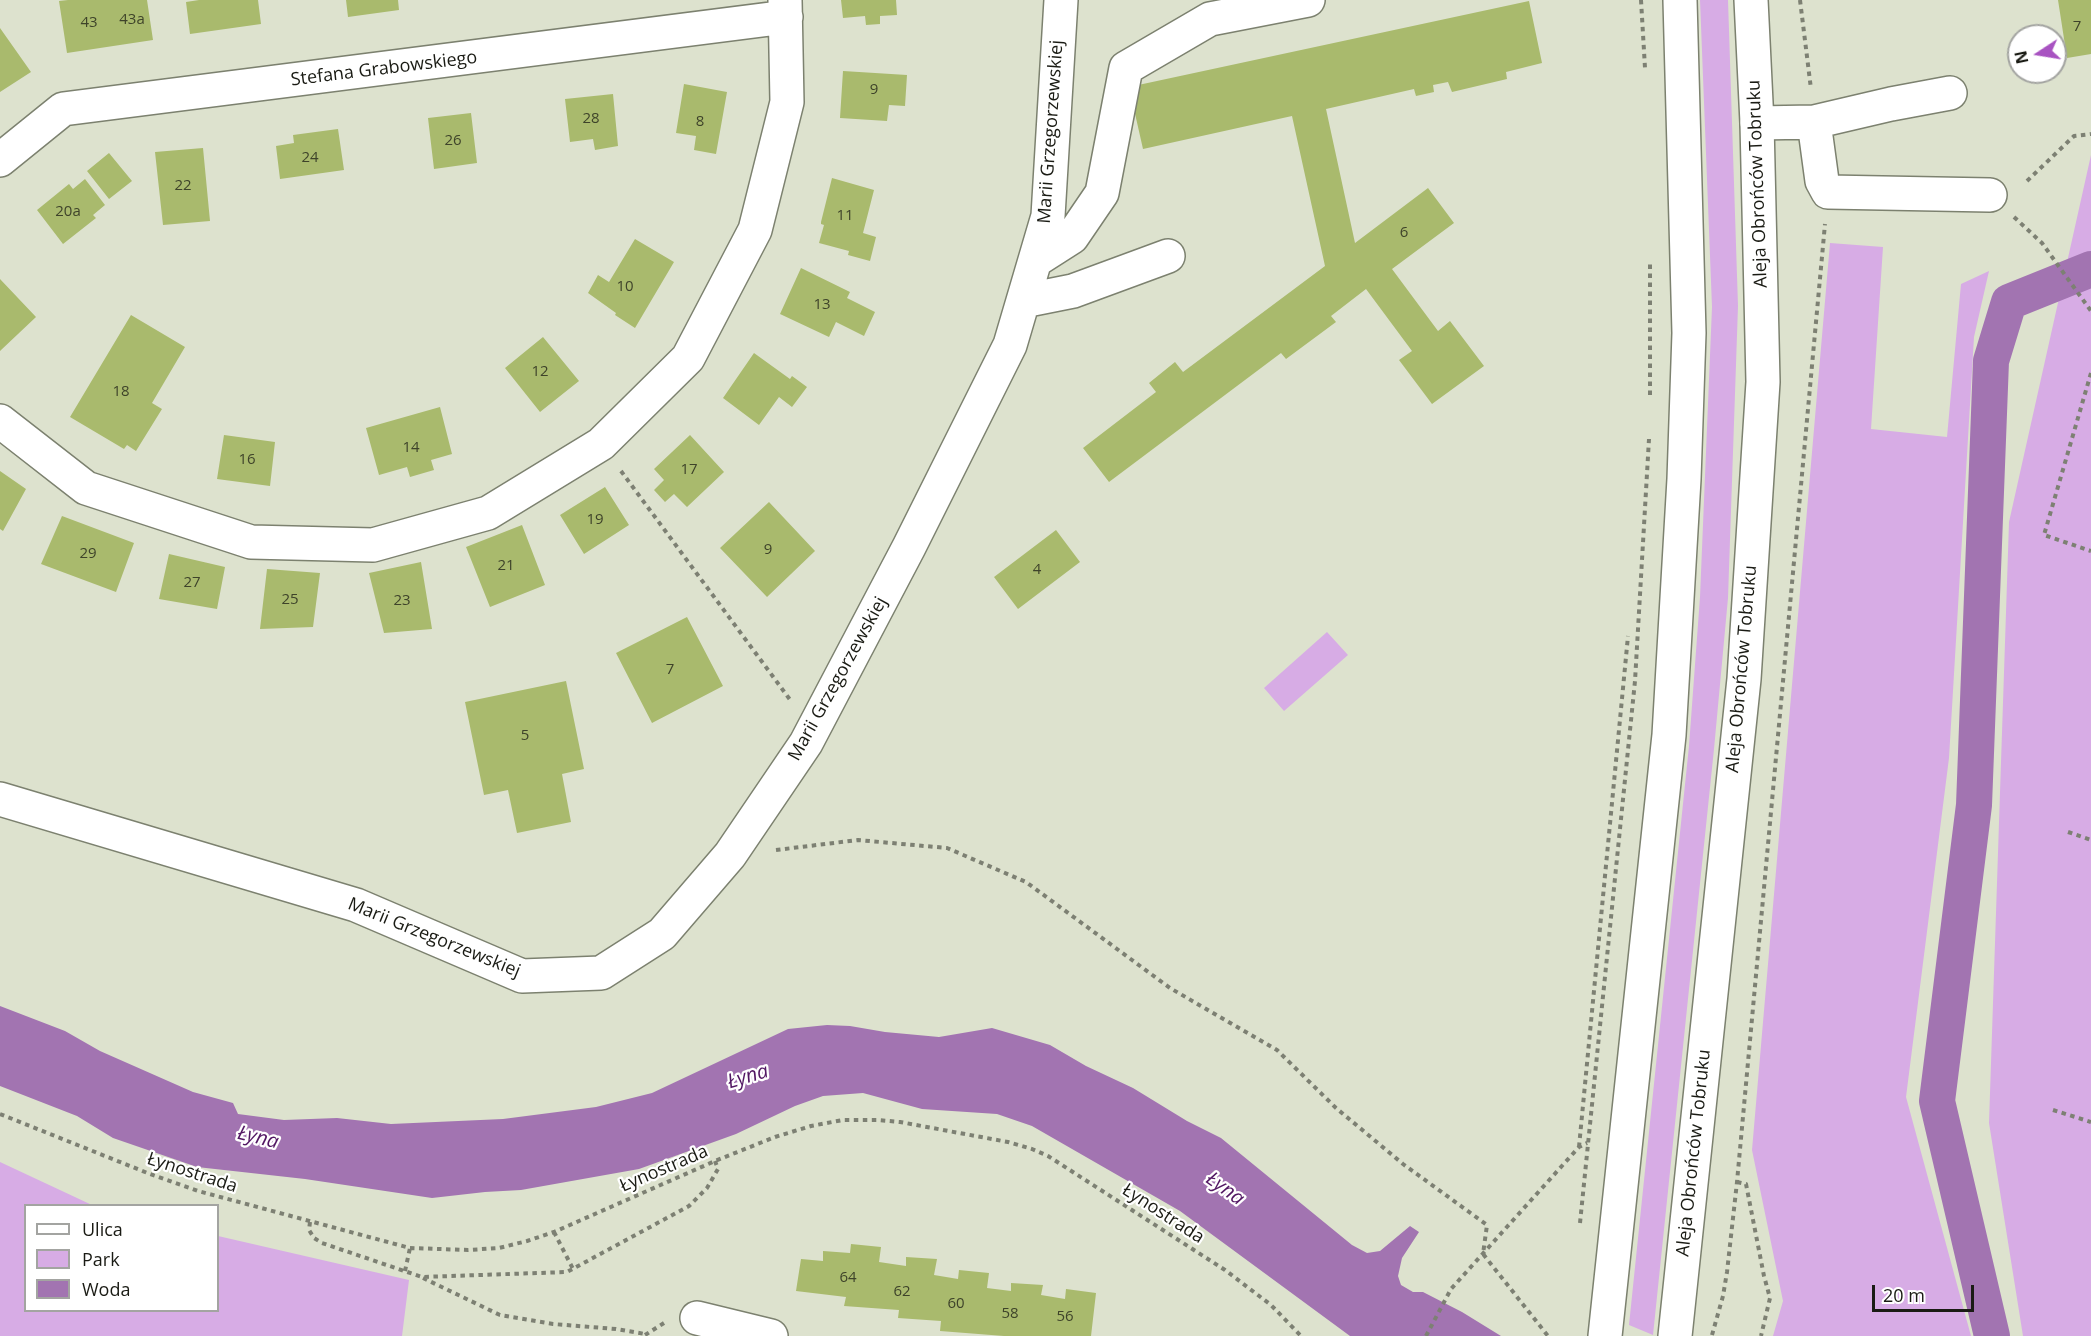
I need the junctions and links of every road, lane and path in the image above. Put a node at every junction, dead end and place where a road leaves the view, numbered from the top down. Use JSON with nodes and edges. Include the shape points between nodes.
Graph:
{"nodes":[{"id":1,"x":1061,"y":0,"type":"edge"},
{"id":2,"x":1308,"y":0,"type":"edge"},
{"id":3,"x":1641,"y":0,"type":"edge"},
{"id":4,"x":1680,"y":0,"type":"edge"},
{"id":5,"x":1751,"y":0,"type":"edge"},
{"id":6,"x":1800,"y":0,"type":"edge"},
{"id":7,"x":785,"y":8,"type":"edge"},
{"id":8,"x":1211,"y":9,"type":"edge"},
{"id":9,"x":1646,"y":78,"type":"dead end"},
{"id":10,"x":1950,"y":93,"type":"dead end"},
{"id":11,"x":1814,"y":122,"type":"junction"},
{"id":12,"x":1758,"y":123,"type":"junction"},
{"id":13,"x":2091,"y":134,"type":"edge"},
{"id":14,"x":0,"y":160,"type":"edge"},
{"id":15,"x":2027,"y":181,"type":"dead end"},
{"id":16,"x":1828,"y":192,"type":"junction"},
{"id":17,"x":1990,"y":195,"type":"dead end"},
{"id":18,"x":2042,"y":243,"type":"dead end"},
{"id":19,"x":1168,"y":256,"type":"dead end"},
{"id":20,"x":1036,"y":260,"type":"junction"},
{"id":21,"x":1650,"y":261,"type":"dead end"},
{"id":22,"x":1023,"y":302,"type":"junction"},
{"id":23,"x":2091,"y":311,"type":"edge"},
{"id":24,"x":2091,"y":373,"type":"edge"},
{"id":25,"x":1650,"y":401,"type":"dead end"},
{"id":26,"x":0,"y":421,"type":"edge"},
{"id":27,"x":1649,"y":436,"type":"dead end"},
{"id":28,"x":618,"y":468,"type":"dead end"},
{"id":29,"x":2091,"y":551,"type":"edge"},
{"id":30,"x":1628,"y":636,"type":"dead end"},
{"id":31,"x":813,"y":731,"type":"junction"},
{"id":32,"x":0,"y":799,"type":"edge"},
{"id":33,"x":2068,"y":832,"type":"dead end"},
{"id":34,"x":2091,"y":840,"type":"edge"},
{"id":35,"x":730,"y":855,"type":"junction"},
{"id":36,"x":2053,"y":1110,"type":"dead end"},
{"id":37,"x":0,"y":1113,"type":"edge"},
{"id":38,"x":2091,"y":1122,"type":"edge"},
{"id":39,"x":1588,"y":1142,"type":"junction"},
{"id":40,"x":1579,"y":1147,"type":"junction"},
{"id":41,"x":715,"y":1161,"type":"junction"},
{"id":42,"x":1737,"y":1182,"type":"junction"},
{"id":43,"x":1580,"y":1220,"type":"dead end"},
{"id":44,"x":310,"y":1222,"type":"junction"},
{"id":45,"x":554,"y":1232,"type":"junction"},
{"id":46,"x":410,"y":1248,"type":"junction"},
{"id":47,"x":1483,"y":1254,"type":"junction"},
{"id":48,"x":573,"y":1269,"type":"junction"},
{"id":49,"x":405,"y":1271,"type":"junction"},
{"id":50,"x":422,"y":1277,"type":"junction"},
{"id":51,"x":697,"y":1318,"type":"dead end"},
{"id":52,"x":1606,"y":1325,"type":"edge"},
{"id":53,"x":645,"y":1334,"type":"dead end"},
{"id":54,"x":771,"y":1336,"type":"edge"},
{"id":55,"x":1300,"y":1336,"type":"edge"},
{"id":56,"x":1426,"y":1336,"type":"edge"},
{"id":57,"x":1548,"y":1336,"type":"edge"},
{"id":58,"x":1675,"y":1336,"type":"edge"},
{"id":59,"x":1712,"y":1336,"type":"edge"},
{"id":60,"x":1761,"y":1336,"type":"edge"}],
"edges":[{"from":1,"to":20,"type":"street","name":"Marii Grzegorzewskiej","via":[[1048,216]]},
{"from":2,"to":8,"type":"street"},
{"from":3,"to":9,"type":"path"},
{"from":4,"to":52,"type":"street","via":[[1689,333],[1684,490],[1669,735]]},
{"from":5,"to":12,"type":"street","name":"Aleja Obrońców Tobruku"},
{"from":6,"to":11,"type":"path"},
{"from":7,"to":14,"type":"street","name":"Stefana Grabowskiego","via":[[63,110]]},
{"from":7,"to":26,"type":"street","name":"Stefana Grabowskiego","via":[[787,102],[755,230],[688,358],[601,444],[489,513],[373,545],[251,542],[86,488]]},
{"from":8,"to":20,"type":"street","via":[[1126,68],[1102,193],[1072,237]]},
{"from":10,"to":11,"type":"street"},
{"from":11,"to":12,"type":"street"},
{"from":11,"to":16,"type":"street","via":[[1822,181]]},
{"from":12,"to":58,"type":"street","name":"Aleja Obrońców Tobruku","via":[[1763,382],[1744,678]]},
{"from":13,"to":15,"type":"path","via":[[2074,136]]},
{"from":16,"to":17,"type":"street"},
{"from":16,"to":42,"type":"path"},
{"from":18,"to":23,"type":"path"},
{"from":19,"to":22,"type":"street","via":[[1073,291]]},
{"from":20,"to":22,"type":"street","name":"Marii Grzegorzewskiej"},
{"from":21,"to":25,"type":"path"},
{"from":22,"to":31,"type":"street","name":"Marii Grzegorzewskiej","via":[[1010,345]]},
{"from":24,"to":29,"type":"path","via":[[2044,536]]},
{"from":27,"to":39,"type":"path","via":[[1635,681]]},
{"from":28,"to":31,"type":"path"},
{"from":30,"to":40,"type":"path"},
{"from":31,"to":35,"type":"street","name":"Marii Grzegorzewskiej"},
{"from":32,"to":35,"type":"street","name":"Marii Grzegorzewskiej","via":[[356,905],[522,976],[601,973],[662,934]]},
{"from":33,"to":34,"type":"path"},
{"from":35,"to":47,"type":"path","via":[[858,840],[948,848],[1026,882],[1170,988],[1277,1050],[1336,1108],[1403,1164],[1487,1225]]},
{"from":36,"to":38,"type":"path"},
{"from":37,"to":44,"type":"path","name":"Łynostrada","via":[[198,1191]]},
{"from":39,"to":40,"type":"path"},
{"from":39,"to":43,"type":"path"},
{"from":40,"to":47,"type":"path"},
{"from":41,"to":45,"type":"path","name":"Łynostrada"},
{"from":41,"to":48,"type":"path","via":[[718,1169],[707,1188],[689,1206]]},
{"from":41,"to":55,"type":"path","name":"Łynostrada","via":[[802,1129],[843,1120],[900,1122],[1032,1149],[1225,1270],[1271,1305]]},
{"from":42,"to":59,"type":"path","via":[[1727,1272]]},
{"from":42,"to":60,"type":"path","via":[[1746,1184],[1770,1298]]},
{"from":44,"to":46,"type":"path","name":"Łynostrada"},
{"from":44,"to":49,"type":"path","via":[[309,1230],[322,1243]]},
{"from":45,"to":46,"type":"path","name":"Łynostrada","via":[[499,1248]]},
{"from":45,"to":48,"type":"path"},
{"from":46,"to":49,"type":"path"},
{"from":47,"to":56,"type":"path","via":[[1451,1289]]},
{"from":47,"to":57,"type":"path"},
{"from":48,"to":50,"type":"path"},
{"from":49,"to":50,"type":"path"},
{"from":50,"to":53,"type":"path","via":[[500,1315]]},
{"from":51,"to":54,"type":"street"}]}
